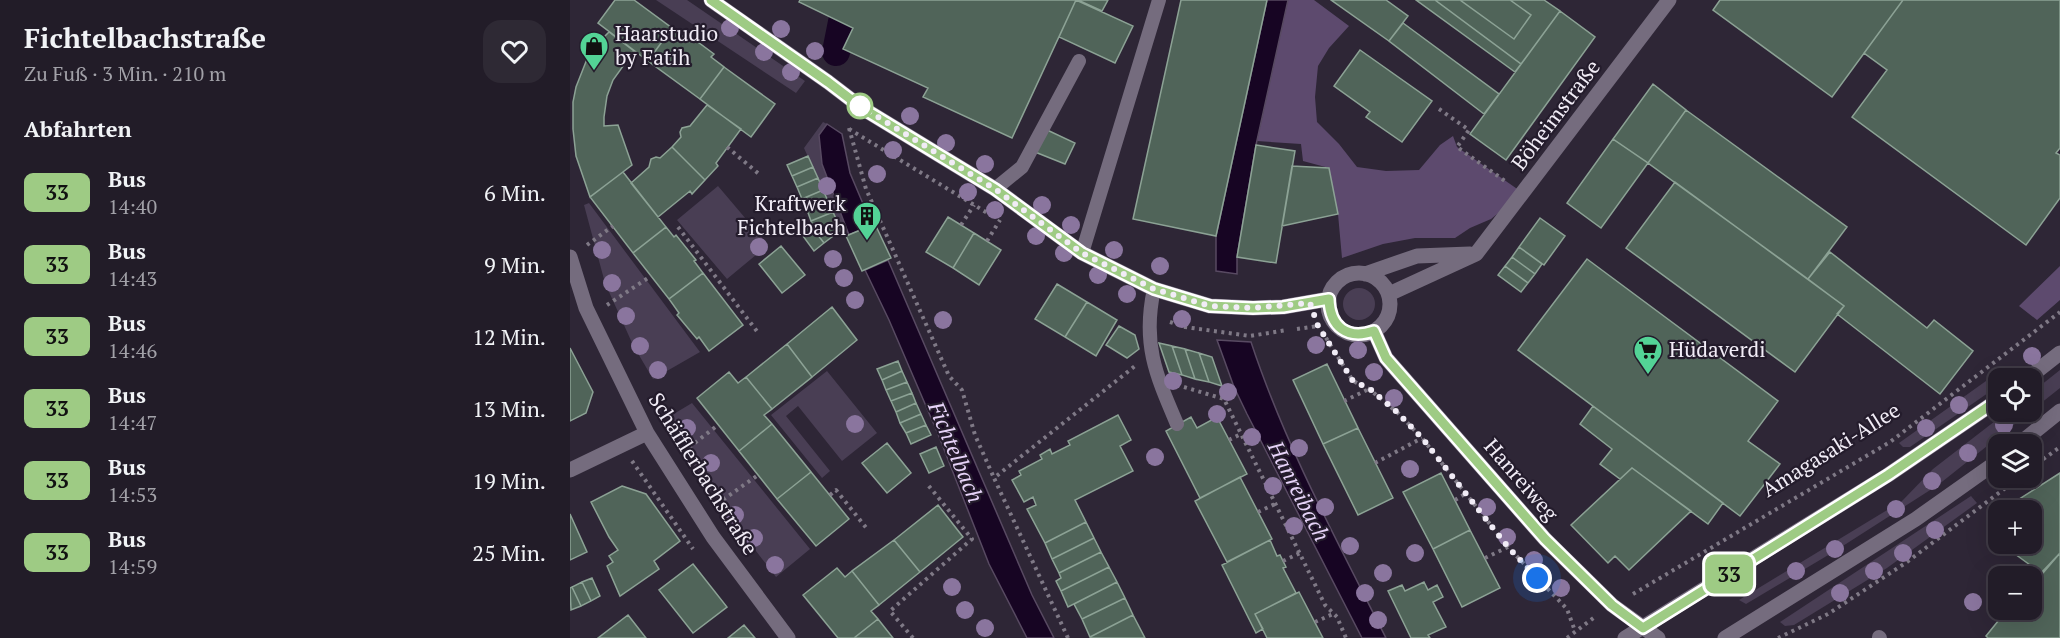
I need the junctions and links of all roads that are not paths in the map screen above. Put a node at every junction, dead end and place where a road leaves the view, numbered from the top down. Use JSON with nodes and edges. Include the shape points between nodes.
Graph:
{"nodes":[{"id":1,"x":711,"y":0,"type":"edge"},
{"id":2,"x":1159,"y":0,"type":"edge"},
{"id":3,"x":1669,"y":0,"type":"edge"},
{"id":4,"x":1079,"y":61,"type":"dead end"},
{"id":5,"x":995,"y":189,"type":"junction"},
{"id":6,"x":575,"y":253,"type":"edge"},
{"id":7,"x":1082,"y":253,"type":"junction"},
{"id":8,"x":1476,"y":254,"type":"junction"},
{"id":9,"x":1365,"y":274,"type":"junction"},
{"id":10,"x":1154,"y":289,"type":"junction"},
{"id":11,"x":1389,"y":294,"type":"junction"},
{"id":12,"x":1329,"y":299,"type":"junction"},
{"id":13,"x":1374,"y":331,"type":"junction"},
{"id":14,"x":2060,"y":353,"type":"edge"},
{"id":15,"x":2041,"y":368,"type":"edge"},
{"id":16,"x":1988,"y":407,"type":"edge"},
{"id":17,"x":2060,"y":411,"type":"edge"},
{"id":18,"x":1177,"y":424,"type":"dead end"},
{"id":19,"x":647,"y":433,"type":"junction"},
{"id":20,"x":2031,"y":434,"type":"edge"},
{"id":21,"x":1988,"y":468,"type":"edge"},
{"id":22,"x":570,"y":470,"type":"edge"},
{"id":23,"x":1643,"y":628,"type":"junction"},
{"id":24,"x":788,"y":638,"type":"edge"},
{"id":25,"x":1625,"y":638,"type":"edge"},
{"id":26,"x":1658,"y":638,"type":"edge"},
{"id":27,"x":1725,"y":638,"type":"edge"}],
"edges":[{"from":1,"to":5,"type":"street","via":[[862,108]]},
{"from":2,"to":7,"type":"lane"},
{"from":3,"to":8,"type":"street","name":"Böheimstraße"},
{"from":4,"to":5,"type":"lane","via":[[1022,167]]},
{"from":5,"to":7,"type":"street"},
{"from":6,"to":19,"type":"street","name":"Schäfflerbachstraße","via":[[590,316]]},
{"from":7,"to":10,"type":"street"},
{"from":8,"to":9,"type":"street","via":[[1417,256]]},
{"from":8,"to":11,"type":"street","name":"Böheimstraße"},
{"from":9,"to":11,"type":"street","via":[[1376,278]]},
{"from":9,"to":12,"type":"street","via":[[1346,276]]},
{"from":10,"to":12,"type":"street","via":[[1210,306],[1253,308]]},
{"from":10,"to":18,"type":"lane","via":[[1149,315],[1150,349]]},
{"from":11,"to":13,"type":"street","via":[[1388,315]]},
{"from":12,"to":13,"type":"street","via":[[1332,318],[1338,326],[1355,335]]},
{"from":13,"to":23,"type":"street","name":"Hanreiweg","via":[[1386,358],[1545,539],[1612,605]]},
{"from":14,"to":15,"type":"street"},
{"from":16,"to":23,"type":"street","via":[[1888,475]]},
{"from":17,"to":20,"type":"street"},
{"from":19,"to":22,"type":"street"},
{"from":19,"to":24,"type":"street","name":"Schäfflerbachstraße","via":[[700,517]]},
{"from":21,"to":27,"type":"street","via":[[1916,519]]},
{"from":23,"to":25,"type":"street"},
{"from":23,"to":26,"type":"street","name":"Hanreiweg"}]}
